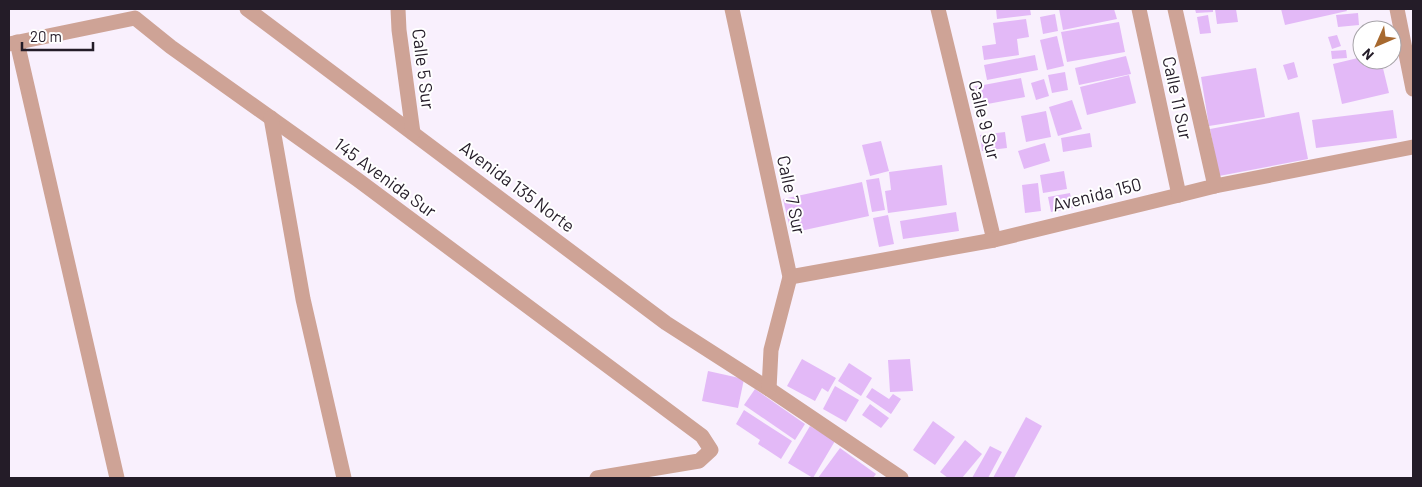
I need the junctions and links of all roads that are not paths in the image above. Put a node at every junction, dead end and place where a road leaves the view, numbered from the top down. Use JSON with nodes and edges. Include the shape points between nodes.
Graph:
{"nodes":[{"id":1,"x":247,"y":9,"type":"edge"},
{"id":2,"x":398,"y":9,"type":"edge"},
{"id":3,"x":732,"y":9,"type":"edge"},
{"id":4,"x":938,"y":9,"type":"edge"},
{"id":5,"x":1139,"y":9,"type":"edge"},
{"id":6,"x":1175,"y":9,"type":"edge"},
{"id":7,"x":1397,"y":9,"type":"edge"},
{"id":8,"x":13,"y":43,"type":"edge"},
{"id":9,"x":1413,"y":89,"type":"edge"},
{"id":10,"x":271,"y":118,"type":"junction"},
{"id":11,"x":413,"y":133,"type":"junction"},
{"id":12,"x":1413,"y":147,"type":"edge"},
{"id":13,"x":1215,"y":186,"type":"junction"},
{"id":14,"x":1179,"y":195,"type":"junction"},
{"id":15,"x":994,"y":240,"type":"junction"},
{"id":16,"x":790,"y":277,"type":"junction"},
{"id":17,"x":769,"y":389,"type":"junction"},
{"id":18,"x":117,"y":478,"type":"edge"},
{"id":19,"x":344,"y":478,"type":"edge"},
{"id":20,"x":598,"y":478,"type":"edge"},
{"id":21,"x":901,"y":478,"type":"edge"}],
"edges":[{"from":1,"to":11,"type":"street","name":"Avenida 135 Norte"},
{"from":2,"to":11,"type":"street","name":"Calle 5 Sur"},
{"from":3,"to":16,"type":"street","name":"Calle 7 Sur"},
{"from":4,"to":15,"type":"street","name":"Calle 9 Sur"},
{"from":5,"to":14,"type":"street","name":"Calle 11 Sur"},
{"from":6,"to":13,"type":"street","name":"Calle 11 Sur"},
{"from":7,"to":9,"type":"street"},
{"from":8,"to":10,"type":"street","name":"145 Avenida Sur","via":[[134,18]]},
{"from":8,"to":18,"type":"street"},
{"from":10,"to":19,"type":"street","via":[[303,299]]},
{"from":10,"to":20,"type":"street","name":"145 Avenida Sur","via":[[702,436],[711,450],[700,460]]},
{"from":11,"to":17,"type":"street","name":"Avenida 135 Norte","via":[[666,323]]},
{"from":12,"to":13,"type":"street","name":"Avenida 150"},
{"from":13,"to":14,"type":"street","name":"Avenida 150"},
{"from":14,"to":15,"type":"street","name":"Avenida 150"},
{"from":15,"to":16,"type":"street","name":"Avenida 150"},
{"from":16,"to":17,"type":"street","name":"Calle 7 Sur","via":[[771,350]]},
{"from":17,"to":21,"type":"street","name":"Avenida 135 Norte"}]}
